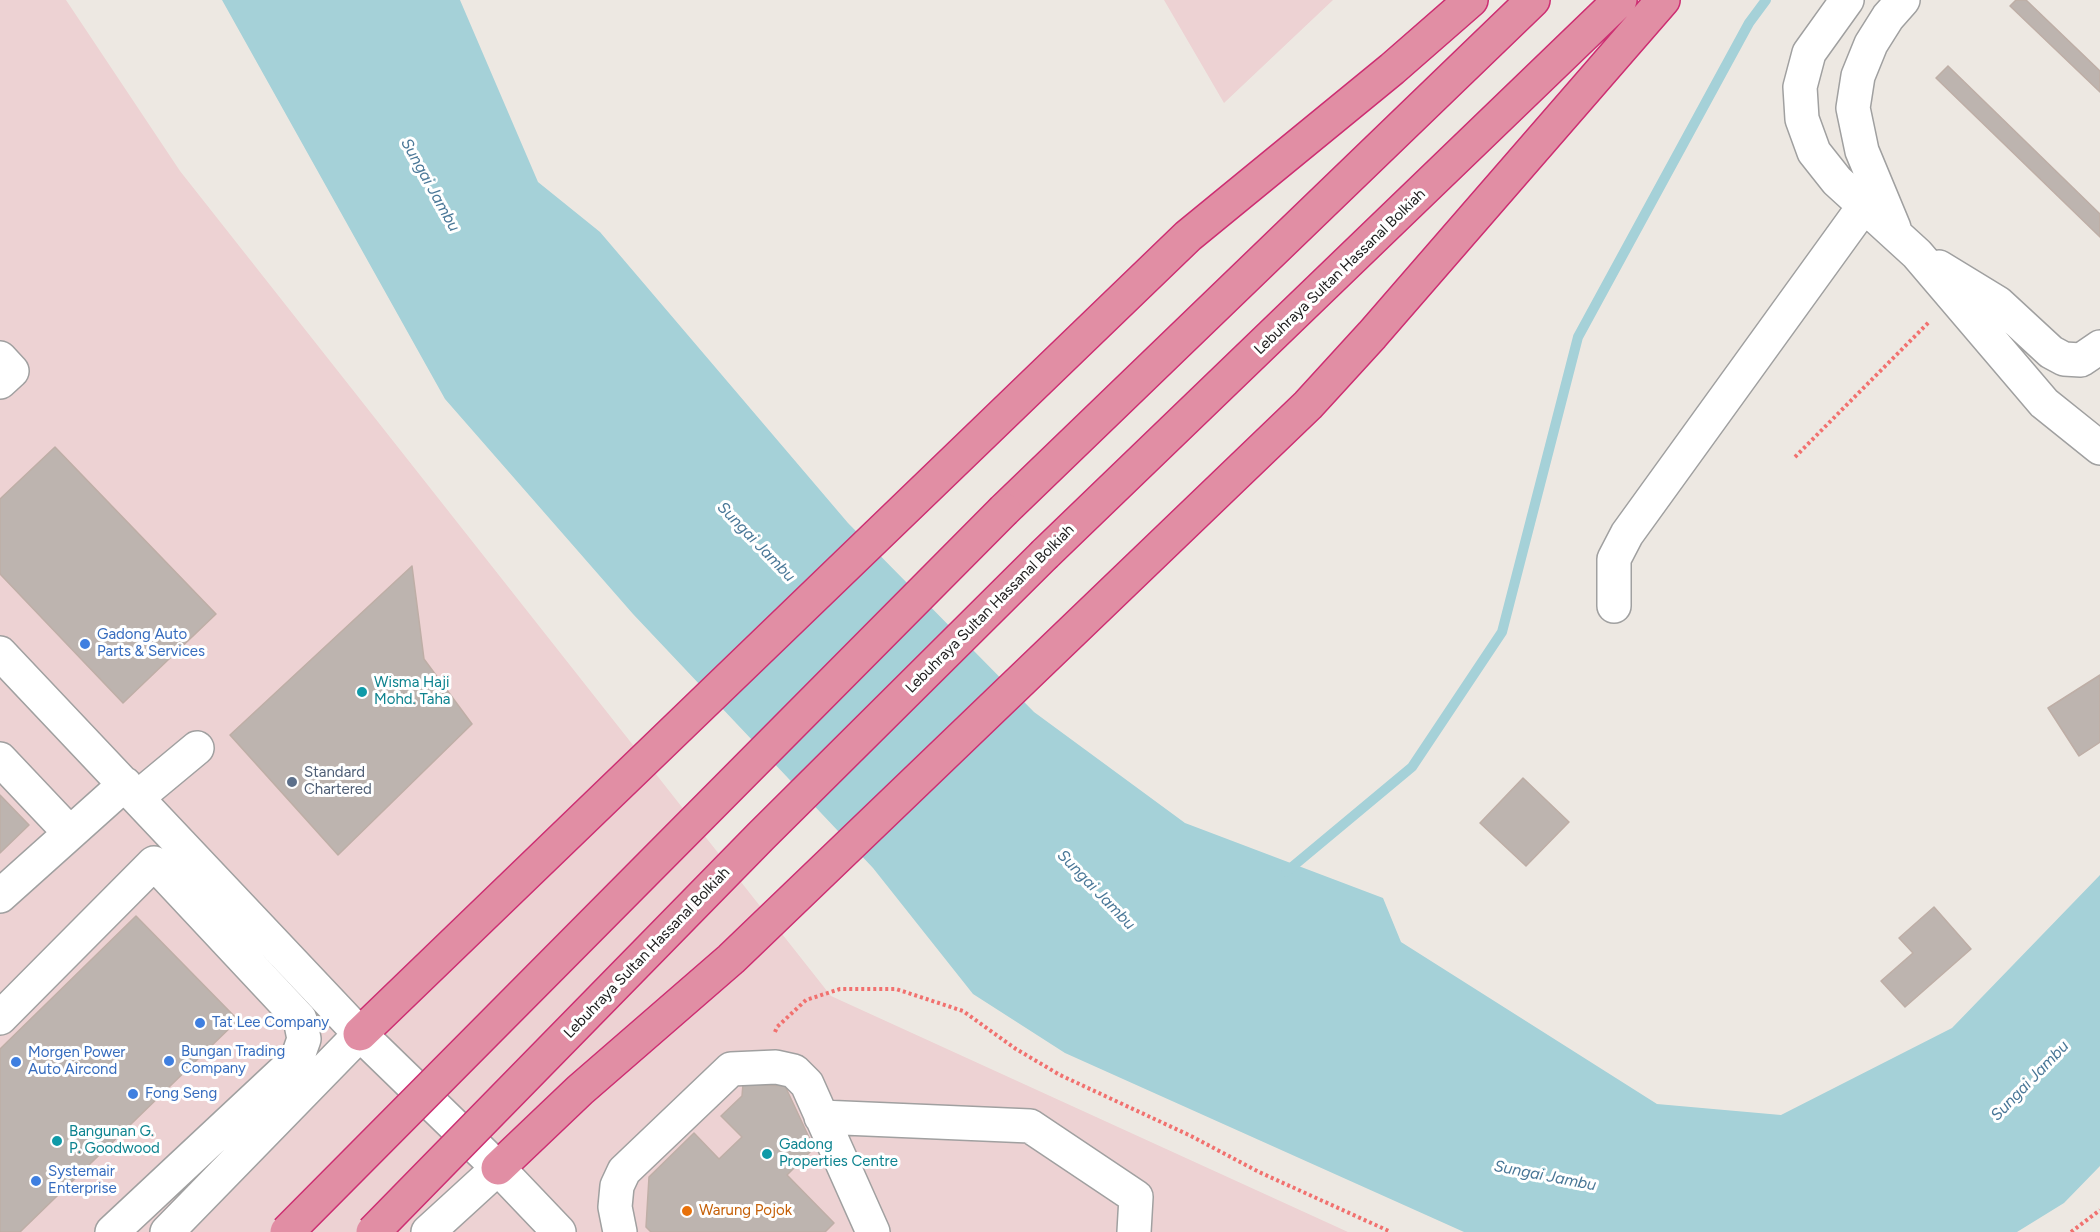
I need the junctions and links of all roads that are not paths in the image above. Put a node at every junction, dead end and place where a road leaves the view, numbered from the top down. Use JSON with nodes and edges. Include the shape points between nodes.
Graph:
{"nodes":[{"id":1,"x":1471,"y":0,"type":"edge"},
{"id":2,"x":1533,"y":0,"type":"edge"},
{"id":3,"x":1620,"y":0,"type":"edge"},
{"id":4,"x":1662,"y":0,"type":"edge"},
{"id":5,"x":1847,"y":0,"type":"edge"},
{"id":6,"x":1903,"y":0,"type":"edge"},
{"id":7,"x":1864,"y":206,"type":"junction"},
{"id":8,"x":1907,"y":244,"type":"junction"},
{"id":9,"x":2100,"y":347,"type":"edge"},
{"id":10,"x":0,"y":358,"type":"edge"},
{"id":11,"x":0,"y":382,"type":"edge"},
{"id":12,"x":2100,"y":448,"type":"edge"},
{"id":13,"x":1614,"y":606,"type":"dead end"},
{"id":14,"x":0,"y":653,"type":"edge"},
{"id":15,"x":196,"y":748,"type":"dead end"},
{"id":16,"x":0,"y":759,"type":"edge"},
{"id":17,"x":132,"y":791,"type":"junction"},
{"id":18,"x":70,"y":833,"type":"junction"},
{"id":19,"x":0,"y":896,"type":"edge"},
{"id":20,"x":0,"y":1018,"type":"edge"},
{"id":21,"x":360,"y":1034,"type":"junction"},
{"id":22,"x":821,"y":1117,"type":"junction"},
{"id":23,"x":498,"y":1168,"type":"junction"},
{"id":24,"x":112,"y":1232,"type":"edge"},
{"id":25,"x":167,"y":1232,"type":"edge"},
{"id":26,"x":286,"y":1232,"type":"edge"},
{"id":27,"x":373,"y":1232,"type":"edge"},
{"id":28,"x":428,"y":1232,"type":"edge"},
{"id":29,"x":559,"y":1232,"type":"edge"},
{"id":30,"x":620,"y":1232,"type":"edge"},
{"id":31,"x":873,"y":1232,"type":"edge"},
{"id":32,"x":1134,"y":1232,"type":"edge"}],
"edges":[{"from":1,"to":21,"type":"highway","via":[[1188,236]]},
{"from":2,"to":26,"type":"highway","bridge":true,"via":[[1004,510]]},
{"from":3,"to":27,"type":"highway","name":"Lebuhraya Sultan Hassanal Bolkiah","bridge":true,"via":[[1045,554],[761,836]]},
{"from":4,"to":23,"type":"highway","via":[[1308,405],[731,959],[580,1090]]},
{"from":5,"to":7,"type":"street","via":[[1809,53],[1800,87],[1802,119],[1814,152]]},
{"from":6,"to":8,"type":"street","via":[[1871,44],[1858,76],[1853,108],[1862,151]]},
{"from":7,"to":8,"type":"street"},
{"from":7,"to":13,"type":"street","via":[[1627,534],[1614,559]]},
{"from":8,"to":9,"type":"street","via":[[1998,303],[2051,352],[2064,359],[2081,360]]},
{"from":8,"to":12,"type":"street","via":[[2044,403]]},
{"from":10,"to":11,"type":"street","via":[[12,371]]},
{"from":14,"to":17,"type":"street"},
{"from":15,"to":17,"type":"street"},
{"from":16,"to":18,"type":"street"},
{"from":17,"to":18,"type":"street"},
{"from":17,"to":21,"type":"street"},
{"from":18,"to":19,"type":"street"},
{"from":20,"to":24,"type":"street","via":[[154,863],[300,1019],[304,1039],[297,1059]]},
{"from":21,"to":23,"type":"street"},
{"from":21,"to":25,"type":"street"},
{"from":22,"to":30,"type":"street","via":[[807,1084],[794,1071],[731,1069],[624,1171],[617,1186],[615,1207]]},
{"from":22,"to":31,"type":"street"},
{"from":22,"to":32,"type":"street","via":[[1030,1126],[1136,1197]]},
{"from":23,"to":28,"type":"street"},
{"from":23,"to":29,"type":"street"}]}
